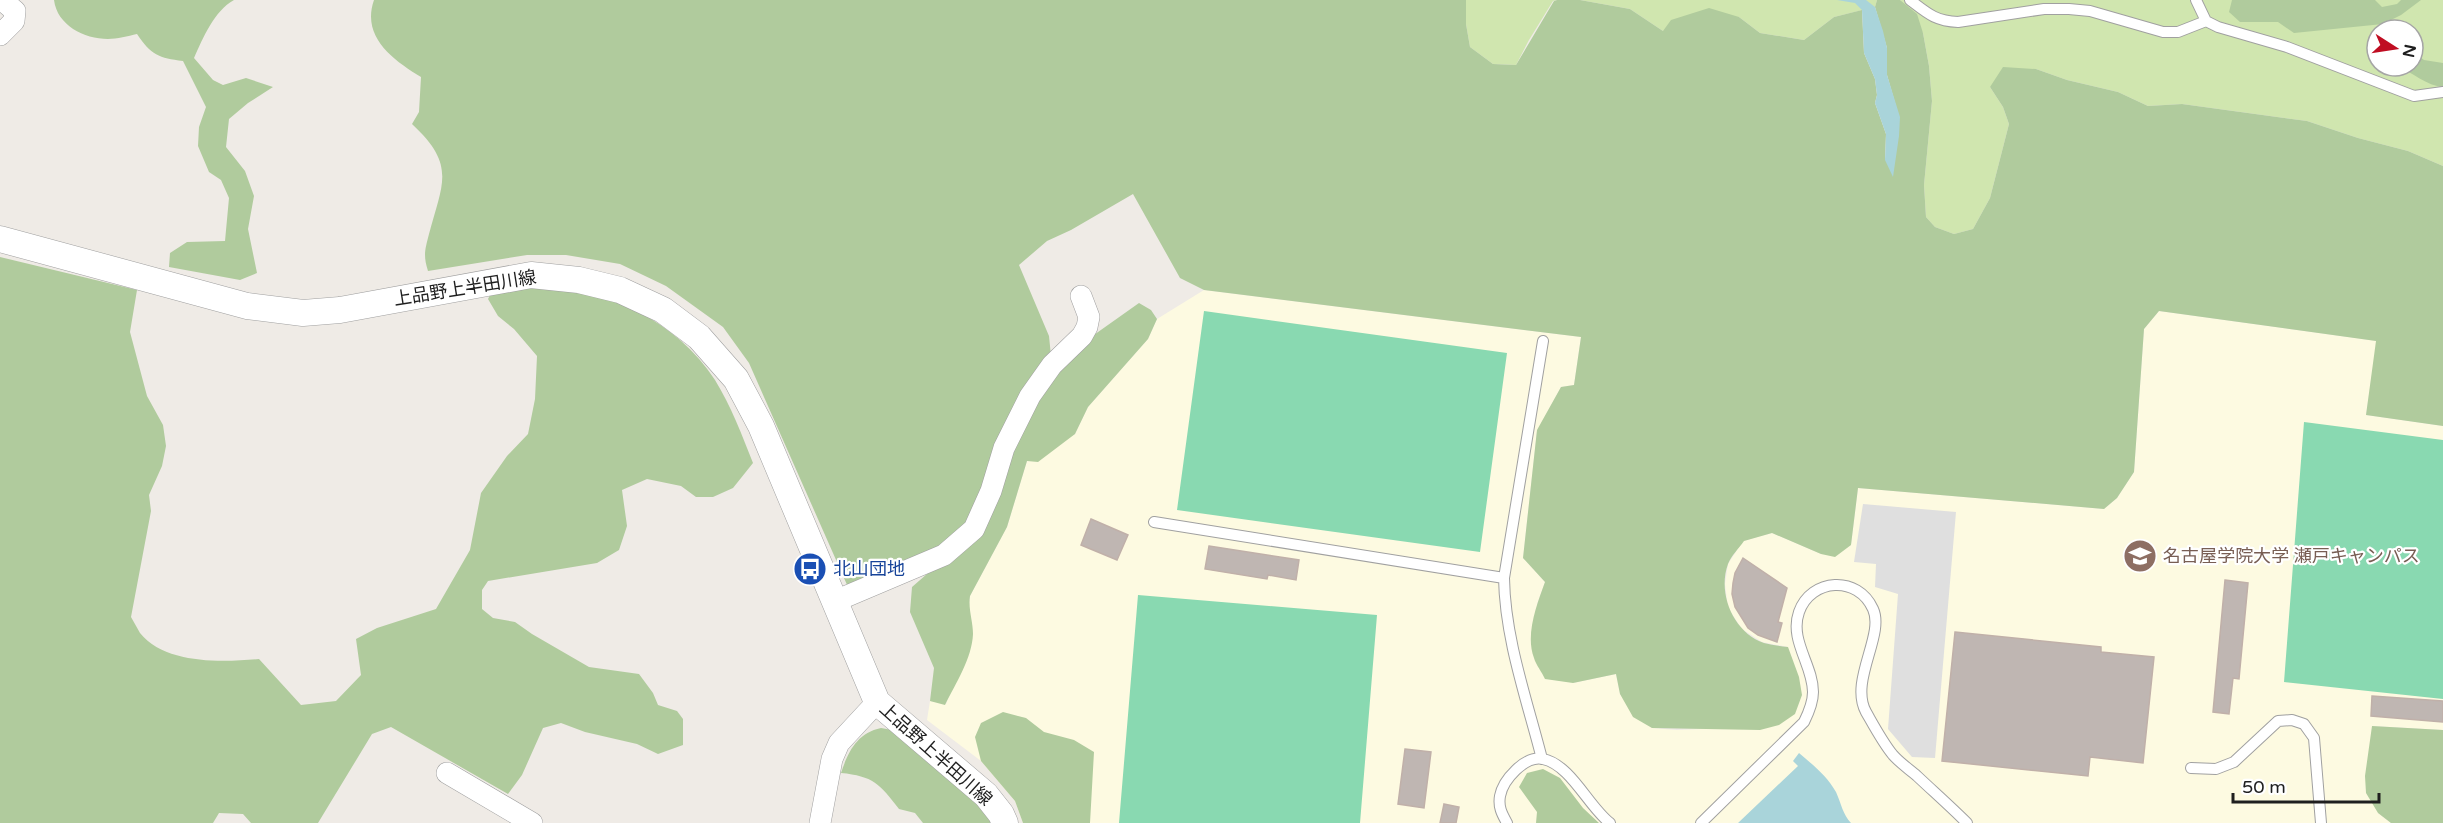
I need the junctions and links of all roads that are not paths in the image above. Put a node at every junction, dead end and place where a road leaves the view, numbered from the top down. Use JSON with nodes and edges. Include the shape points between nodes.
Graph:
{"nodes":[{"id":1,"x":2,"y":0,"type":"edge"},
{"id":2,"x":1910,"y":0,"type":"edge"},
{"id":3,"x":2196,"y":0,"type":"edge"},
{"id":4,"x":2206,"y":21,"type":"junction"},
{"id":5,"x":0,"y":35,"type":"edge"},
{"id":6,"x":2443,"y":92,"type":"edge"},
{"id":7,"x":0,"y":239,"type":"edge"},
{"id":8,"x":1081,"y":296,"type":"dead end"},
{"id":9,"x":1543,"y":341,"type":"dead end"},
{"id":10,"x":1154,"y":522,"type":"dead end"},
{"id":11,"x":1504,"y":578,"type":"junction"},
{"id":12,"x":834,"y":602,"type":"junction"},
{"id":13,"x":877,"y":702,"type":"junction"},
{"id":14,"x":1542,"y":759,"type":"junction"},
{"id":15,"x":2191,"y":768,"type":"dead end"},
{"id":16,"x":447,"y":773,"type":"dead end"},
{"id":17,"x":532,"y":823,"type":"edge"},
{"id":18,"x":820,"y":823,"type":"edge"},
{"id":19,"x":1005,"y":823,"type":"edge"},
{"id":20,"x":1507,"y":823,"type":"edge"},
{"id":21,"x":1610,"y":823,"type":"edge"},
{"id":22,"x":1701,"y":823,"type":"edge"},
{"id":23,"x":1967,"y":823,"type":"edge"},
{"id":24,"x":2321,"y":823,"type":"edge"}],
"edges":[{"from":1,"to":5,"type":"street","via":[[15,11],[14,21]]},
{"from":2,"to":4,"type":"lane","via":[[1943,21],[2069,9],[2090,11],[2163,32],[2178,32]]},
{"from":3,"to":4,"type":"lane"},
{"from":4,"to":6,"type":"lane","via":[[2287,47],[2414,96]]},
{"from":7,"to":12,"type":"street","name":"上品野上半田川線","via":[[247,306],[303,313],[340,310],[531,275],[579,280],[620,290],[663,310],[699,337],[736,379],[761,426]]},
{"from":8,"to":12,"type":"street","via":[[1089,317],[1087,327],[1029,396],[1004,448],[974,529],[944,555]]},
{"from":9,"to":11,"type":"lane"},
{"from":10,"to":11,"type":"lane"},
{"from":11,"to":14,"type":"lane","via":[[1510,631]]},
{"from":12,"to":13,"type":"street","name":"上品野上半田川線"},
{"from":13,"to":18,"type":"street","via":[[839,743],[832,759]]},
{"from":13,"to":19,"type":"street","name":"上品野上半田川線","via":[[986,795]]},
{"from":14,"to":20,"type":"lane","via":[[1527,762],[1505,784],[1499,809]]},
{"from":14,"to":21,"type":"lane","via":[[1564,770]]},
{"from":15,"to":24,"type":"lane","via":[[2216,769],[2234,762],[2278,721],[2304,723],[2314,738]]},
{"from":16,"to":17,"type":"street"},
{"from":22,"to":23,"type":"lane","via":[[1804,722],[1812,705],[1813,690],[1797,634],[1798,613],[1807,597],[1837,584],[1853,587],[1865,596],[1874,611],[1875,628],[1863,683],[1864,710],[1893,754]]}]}
